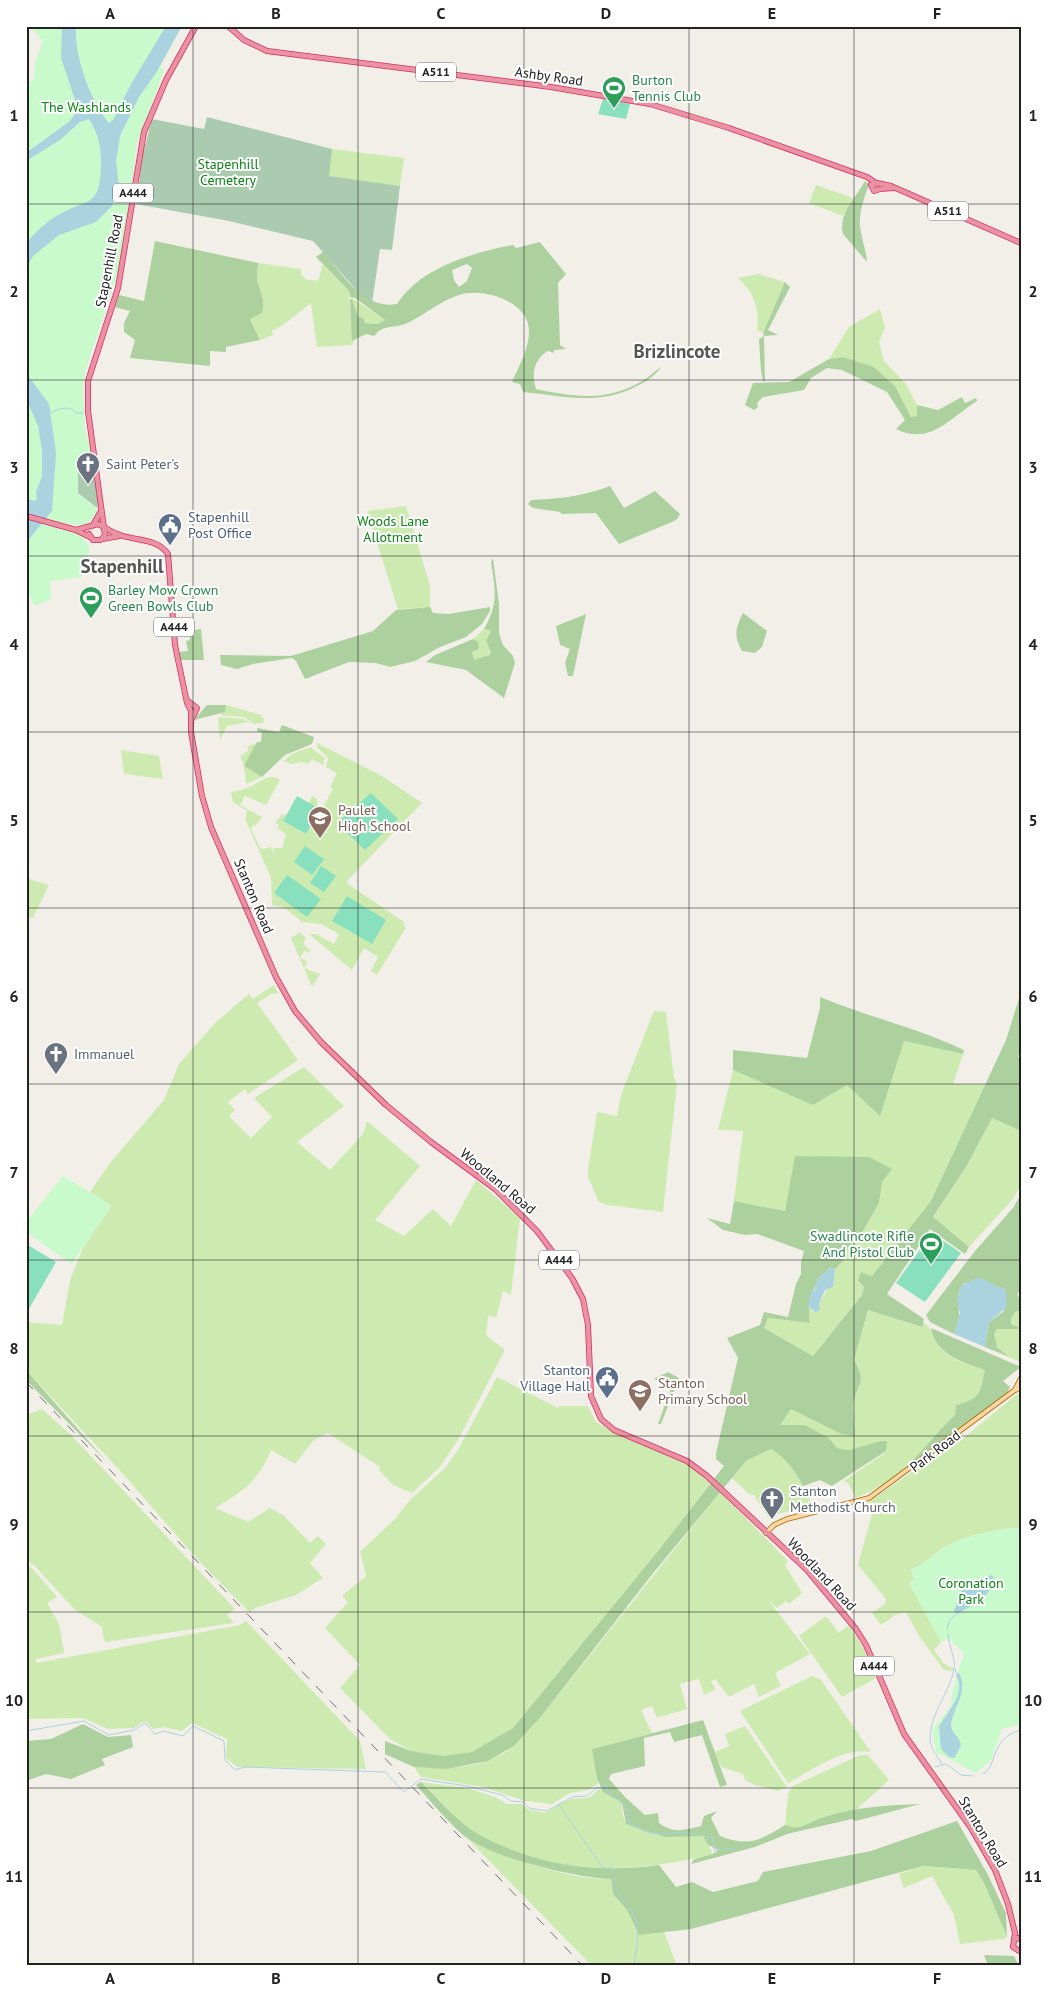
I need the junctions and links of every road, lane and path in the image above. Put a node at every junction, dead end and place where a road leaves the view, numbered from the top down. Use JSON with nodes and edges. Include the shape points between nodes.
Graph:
{"nodes":[{"id":1,"x":196,"y":26,"type":"edge"},
{"id":2,"x":228,"y":26,"type":"edge"},
{"id":3,"x":1021,"y":243,"type":"edge"},
{"id":4,"x":101,"y":509,"type":"junction"},
{"id":5,"x":26,"y":516,"type":"edge"},
{"id":6,"x":93,"y":525,"type":"junction"},
{"id":7,"x":104,"y":528,"type":"junction"},
{"id":8,"x":76,"y":530,"type":"junction"},
{"id":9,"x":120,"y":536,"type":"junction"},
{"id":10,"x":90,"y":537,"type":"junction"},
{"id":11,"x":102,"y":539,"type":"junction"},
{"id":12,"x":340,"y":1061,"type":"joint"},
{"id":13,"x":1020,"y":1384,"type":"edge"},
{"id":14,"x":766,"y":1533,"type":"junction"},
{"id":15,"x":933,"y":1774,"type":"joint"},
{"id":16,"x":1015,"y":1933,"type":"junction"},
{"id":17,"x":1021,"y":1937,"type":"edge"},
{"id":18,"x":1014,"y":1940,"type":"junction"},
{"id":19,"x":1021,"y":1952,"type":"edge"}],
"edges":[{"from":1,"to":4,"type":"highway","name":"Stapenhill Road","number":"A444","via":[[166,80],[144,132],[118,288],[88,381],[88,411]]},
{"from":2,"to":3,"type":"highway","name":"Ashby Road","number":"A511","via":[[244,40],[267,51],[551,87],[650,104],[864,176],[877,186],[893,188]]},
{"from":4,"to":6,"type":"highway"},
{"from":4,"to":7,"type":"highway","name":"Stapenhill Road","number":"A444"},
{"from":5,"to":8,"type":"highway"},
{"from":6,"to":7,"type":"highway"},
{"from":6,"to":8,"type":"highway"},
{"from":6,"to":10,"type":"highway"},
{"from":7,"to":9,"type":"highway","number":"A444"},
{"from":7,"to":11,"type":"highway"},
{"from":8,"to":10,"type":"highway"},
{"from":9,"to":11,"type":"highway","number":"A444"},
{"from":9,"to":12,"type":"highway","name":"Stanton Road","number":"A444","via":[[150,541],[168,554],[175,645],[187,700],[193,709],[193,745],[208,818],[276,977],[303,1023]]},
{"from":10,"to":11,"type":"highway","via":[[96,541]]},
{"from":12,"to":14,"type":"highway","name":"Woodland Road","number":"A444","via":[[410,1125],[510,1202],[534,1227],[572,1278],[586,1310],[590,1389],[593,1404],[601,1418],[614,1430],[687,1461],[713,1481]]},
{"from":13,"to":14,"type":"main road","name":"Park Road","via":[[869,1498],[787,1519]]},
{"from":14,"to":15,"type":"highway","name":"Woodland Road","number":"A444","via":[[807,1570],[856,1628],[898,1723]]},
{"from":15,"to":16,"type":"highway","name":"Stanton Road","number":"A444","via":[[967,1822],[999,1879]]},
{"from":16,"to":17,"type":"highway"},
{"from":16,"to":18,"type":"highway","number":"A444"},
{"from":17,"to":18,"type":"highway"},
{"from":18,"to":19,"type":"highway","via":[[1014,1949]]}]}
